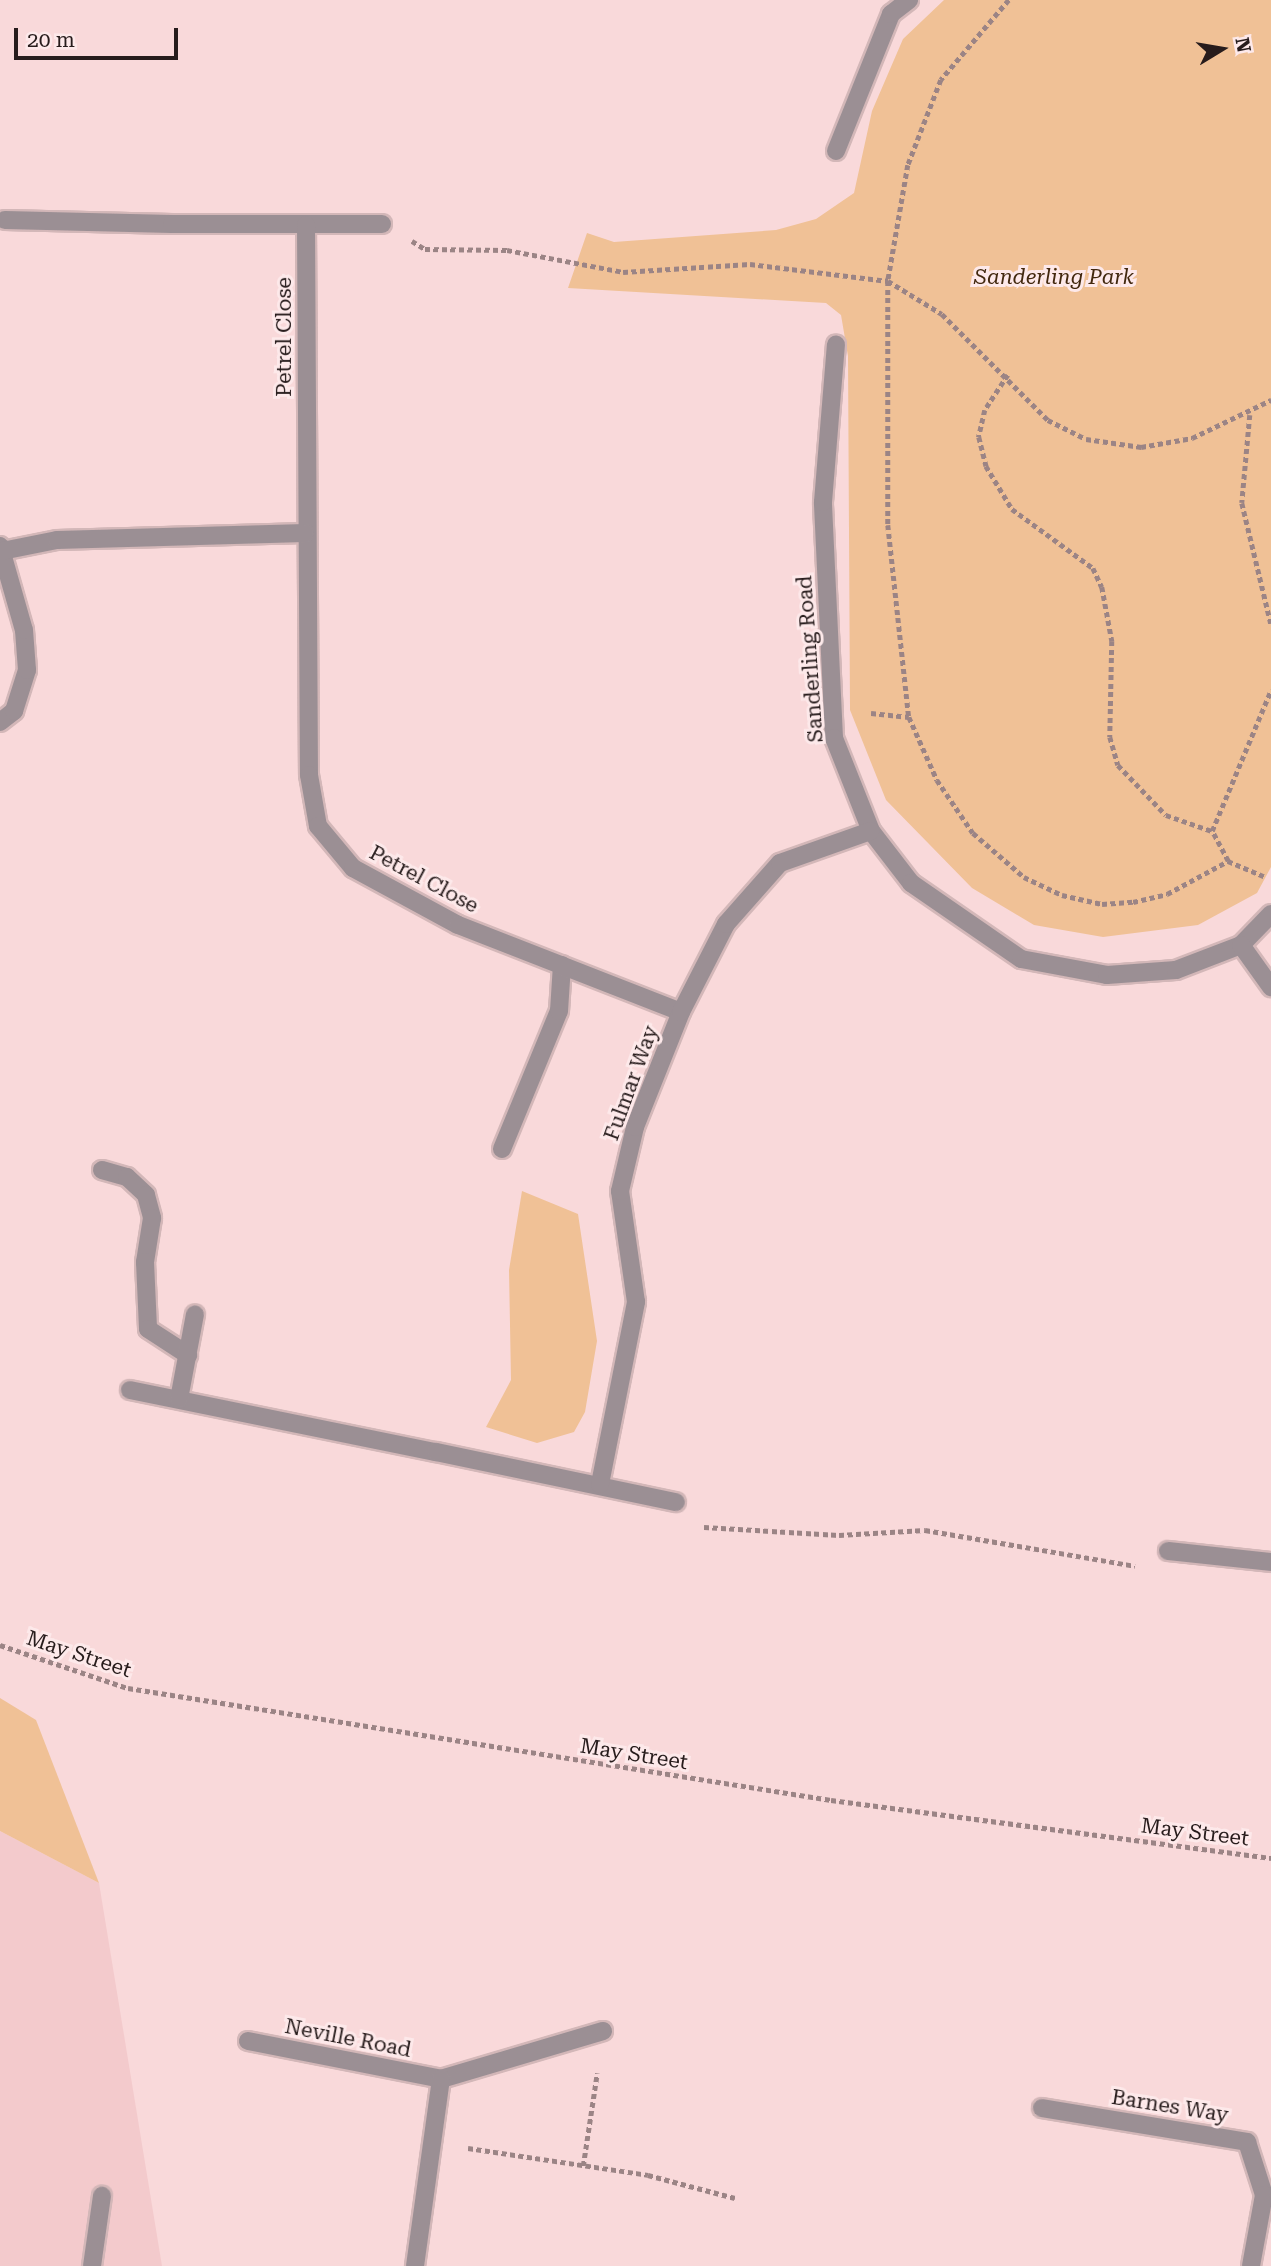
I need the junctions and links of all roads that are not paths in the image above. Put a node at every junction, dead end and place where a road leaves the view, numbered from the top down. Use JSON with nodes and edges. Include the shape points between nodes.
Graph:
{"nodes":[{"id":1,"x":909,"y":0,"type":"edge"},
{"id":2,"x":836,"y":151,"type":"dead end"},
{"id":3,"x":5,"y":220,"type":"dead end"},
{"id":4,"x":382,"y":224,"type":"dead end"},
{"id":5,"x":306,"y":225,"type":"junction"},
{"id":6,"x":835,"y":345,"type":"dead end"},
{"id":7,"x":305,"y":533,"type":"junction"},
{"id":8,"x":1,"y":548,"type":"edge"},
{"id":9,"x":0,"y":722,"type":"edge"},
{"id":10,"x":872,"y":831,"type":"junction"},
{"id":11,"x":1271,"y":914,"type":"edge"},
{"id":12,"x":1241,"y":946,"type":"junction"},
{"id":13,"x":562,"y":965,"type":"junction"},
{"id":14,"x":1271,"y":987,"type":"edge"},
{"id":15,"x":681,"y":1012,"type":"junction"},
{"id":16,"x":502,"y":1149,"type":"dead end"},
{"id":17,"x":102,"y":1170,"type":"dead end"},
{"id":18,"x":195,"y":1314,"type":"dead end"},
{"id":19,"x":188,"y":1354,"type":"junction"},
{"id":20,"x":130,"y":1390,"type":"dead end"},
{"id":21,"x":180,"y":1399,"type":"junction"},
{"id":22,"x":600,"y":1484,"type":"junction"},
{"id":23,"x":676,"y":1502,"type":"road end"},
{"id":24,"x":1168,"y":1551,"type":"road end"},
{"id":25,"x":1271,"y":1562,"type":"edge"},
{"id":26,"x":603,"y":2031,"type":"road end"},
{"id":27,"x":248,"y":2041,"type":"dead end"},
{"id":28,"x":440,"y":2079,"type":"junction"},
{"id":29,"x":1042,"y":2108,"type":"dead end"},
{"id":30,"x":102,"y":2196,"type":"dead end"},
{"id":31,"x":92,"y":2266,"type":"edge"},
{"id":32,"x":415,"y":2266,"type":"edge"},
{"id":33,"x":1251,"y":2266,"type":"edge"}],
"edges":[{"from":1,"to":2,"type":"street","via":[[891,14]]},
{"from":3,"to":5,"type":"street"},
{"from":4,"to":5,"type":"street"},
{"from":5,"to":7,"type":"street","name":"Petrel Close"},
{"from":6,"to":10,"type":"street","name":"Sanderling Road","via":[[823,502],[834,738]]},
{"from":7,"to":8,"type":"street","via":[[57,540]]},
{"from":7,"to":13,"type":"street","name":"Petrel Close","via":[[309,775],[318,826],[353,868],[378,883],[458,925]]},
{"from":8,"to":9,"type":"street","via":[[24,630],[27,670],[14,711]]},
{"from":10,"to":12,"type":"street","name":"Sanderling Road","via":[[911,883],[1021,959],[1107,975],[1176,970]]},
{"from":10,"to":15,"type":"street","name":"Fulmar Way","via":[[780,863],[726,924]]},
{"from":11,"to":12,"type":"street","name":"Sanderling Road"},
{"from":12,"to":14,"type":"street"},
{"from":13,"to":15,"type":"street","name":"Petrel Close"},
{"from":13,"to":16,"type":"street","via":[[559,1011]]},
{"from":15,"to":22,"type":"street","name":"Fulmar Way","via":[[635,1126],[620,1191],[636,1302]]},
{"from":17,"to":19,"type":"street","via":[[127,1177],[146,1195],[152,1217],[148,1329]]},
{"from":18,"to":19,"type":"street"},
{"from":19,"to":21,"type":"street"},
{"from":20,"to":21,"type":"street"},
{"from":21,"to":22,"type":"street"},
{"from":22,"to":23,"type":"street"},
{"from":24,"to":25,"type":"street"},
{"from":26,"to":28,"type":"street","name":"Neville Road"},
{"from":27,"to":28,"type":"street","name":"Neville Road"},
{"from":28,"to":32,"type":"street"},
{"from":29,"to":33,"type":"street","name":"Barnes Way","via":[[1247,2142],[1264,2195]]},
{"from":30,"to":31,"type":"street"}]}
